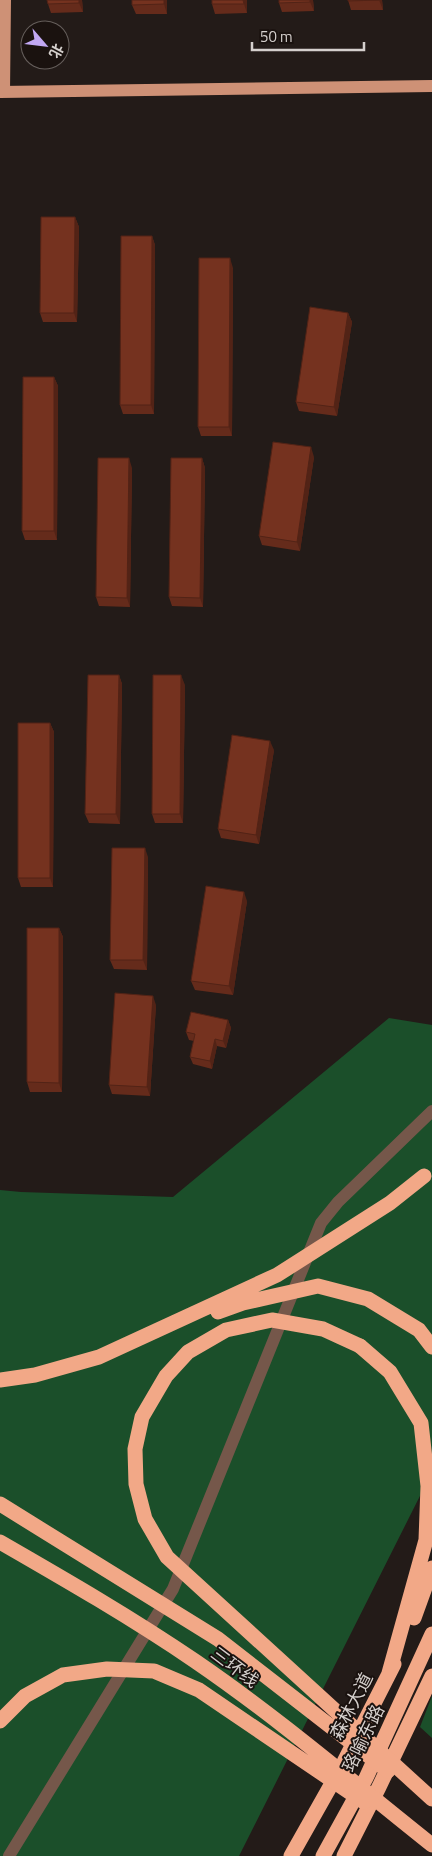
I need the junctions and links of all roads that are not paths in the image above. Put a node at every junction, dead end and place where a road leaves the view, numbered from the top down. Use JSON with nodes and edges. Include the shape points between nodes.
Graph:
{"nodes":[{"id":1,"x":5,"y":0,"type":"edge"},
{"id":2,"x":432,"y":86,"type":"edge"},
{"id":3,"x":2,"y":92,"type":"edge"},
{"id":4,"x":432,"y":1111,"type":"edge"},
{"id":5,"x":428,"y":1172,"type":"edge"},
{"id":6,"x":432,"y":1347,"type":"edge"},
{"id":7,"x":99,"y":1357,"type":"junction"},
{"id":8,"x":0,"y":1380,"type":"edge"},
{"id":9,"x":0,"y":1504,"type":"edge"},
{"id":10,"x":0,"y":1542,"type":"edge"},
{"id":11,"x":432,"y":1568,"type":"edge"},
{"id":12,"x":432,"y":1634,"type":"edge"},
{"id":13,"x":389,"y":1673,"type":"junction"},
{"id":14,"x":432,"y":1676,"type":"edge"},
{"id":15,"x":0,"y":1721,"type":"edge"},
{"id":16,"x":432,"y":1799,"type":"edge"},
{"id":17,"x":322,"y":1801,"type":"junction"},
{"id":18,"x":432,"y":1805,"type":"edge"},
{"id":19,"x":432,"y":1846,"type":"edge"},
{"id":20,"x":8,"y":1856,"type":"edge"},
{"id":21,"x":279,"y":1856,"type":"edge"},
{"id":22,"x":291,"y":1856,"type":"edge"},
{"id":23,"x":323,"y":1856,"type":"edge"},
{"id":24,"x":344,"y":1856,"type":"edge"}],
"edges":[{"from":1,"to":3,"type":"main road"},
{"from":2,"to":3,"type":"main road"},
{"from":4,"to":20,"type":"street","via":[[338,1202],[321,1223],[173,1589]]},
{"from":5,"to":7,"type":"highway","bridge":true,"via":[[390,1203],[277,1275]]},
{"from":6,"to":7,"type":"highway","bridge":true,"via":[[419,1330],[368,1299],[318,1286],[243,1303]]},
{"from":7,"to":8,"type":"highway","bridge":true,"via":[[36,1375]]},
{"from":9,"to":18,"type":"highway","name":"三环线","bridge":true,"via":[[218,1639]]},
{"from":10,"to":19,"type":"highway","name":"三环线","bridge":true,"via":[[114,1608],[196,1661]]},
{"from":11,"to":13,"type":"highway","name":"森林大道","via":[[406,1640]]},
{"from":12,"to":23,"type":"highway","name":"珞喻东路","bridge":true,"via":[[366,1778]]},
{"from":13,"to":16,"type":"highway","bridge":true,"via":[[426,1540],[428,1486],[420,1423],[390,1372],[360,1346],[323,1329],[272,1320],[226,1330],[188,1352],[166,1376],[142,1417],[135,1449],[136,1484],[145,1519],[167,1557]]},
{"from":13,"to":17,"type":"highway","name":"森林大道"},
{"from":14,"to":24,"type":"highway"},
{"from":15,"to":19,"type":"highway","bridge":true,"via":[[25,1696],[63,1675],[107,1668],[154,1671],[199,1690]]},
{"from":17,"to":21,"type":"highway"},
{"from":17,"to":22,"type":"highway","name":"森林大道"}]}
